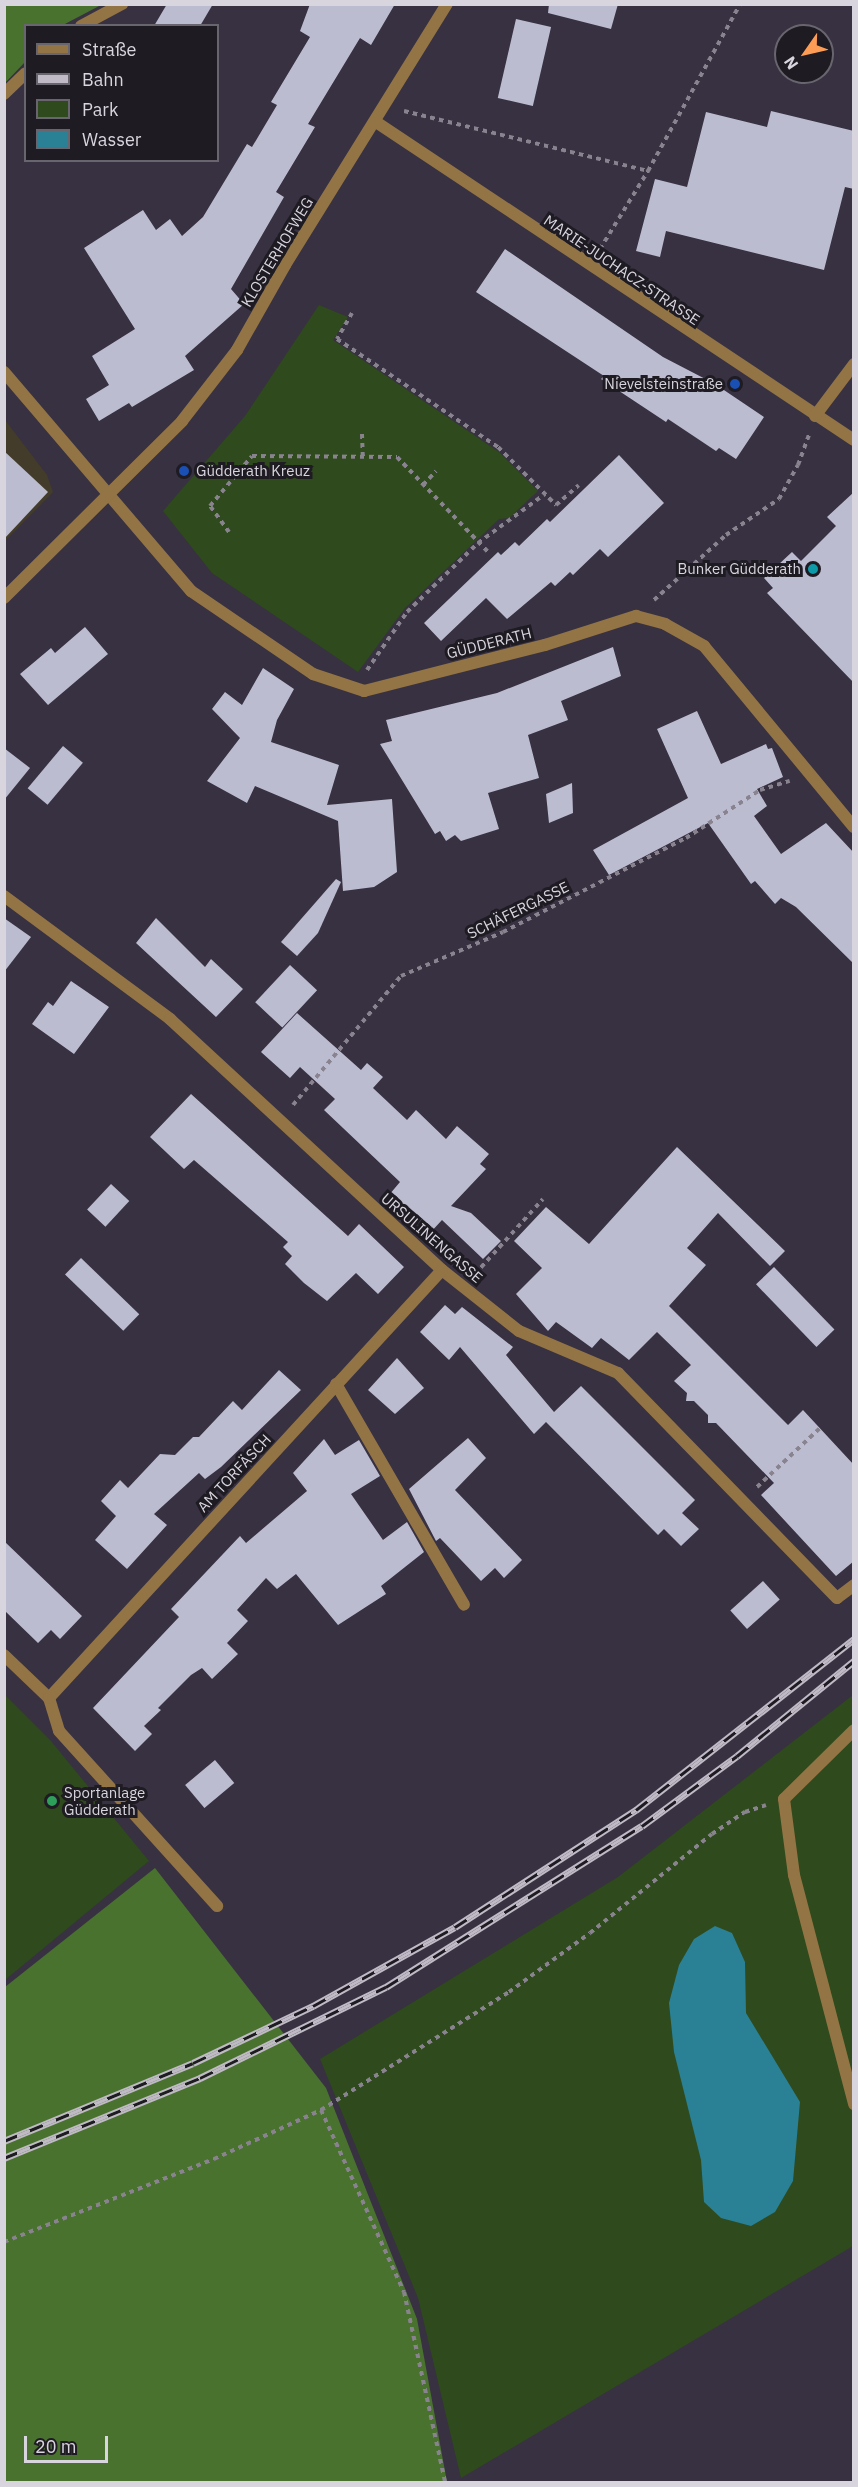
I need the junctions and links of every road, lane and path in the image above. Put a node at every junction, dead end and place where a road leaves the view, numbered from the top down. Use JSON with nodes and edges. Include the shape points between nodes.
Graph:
{"nodes":[{"id":1,"x":122,"y":4,"type":"edge"},
{"id":2,"x":447,"y":4,"type":"edge"},
{"id":3,"x":740,"y":4,"type":"edge"},
{"id":4,"x":85,"y":24,"type":"edge"},
{"id":5,"x":24,"y":75,"type":"edge"},
{"id":6,"x":4,"y":94,"type":"edge"},
{"id":7,"x":385,"y":106,"type":"junction"},
{"id":8,"x":376,"y":122,"type":"junction"},
{"id":9,"x":648,"y":171,"type":"junction"},
{"id":10,"x":590,"y":266,"type":"junction"},
{"id":11,"x":352,"y":313,"type":"dead end"},
{"id":12,"x":854,"y":364,"type":"edge"},
{"id":13,"x":4,"y":372,"type":"edge"},
{"id":14,"x":814,"y":416,"type":"junction"},
{"id":15,"x":362,"y":434,"type":"dead end"},
{"id":16,"x":854,"y":440,"type":"edge"},
{"id":17,"x":363,"y":457,"type":"junction"},
{"id":18,"x":436,"y":471,"type":"dead end"},
{"id":19,"x":423,"y":485,"type":"junction"},
{"id":20,"x":579,"y":485,"type":"dead end"},
{"id":21,"x":545,"y":494,"type":"junction"},
{"id":22,"x":109,"y":497,"type":"junction"},
{"id":23,"x":229,"y":532,"type":"dead end"},
{"id":24,"x":478,"y":543,"type":"junction"},
{"id":25,"x":489,"y":553,"type":"dead end"},
{"id":26,"x":4,"y":598,"type":"edge"},
{"id":27,"x":636,"y":616,"type":"junction"},
{"id":28,"x":355,"y":688,"type":"junction"},
{"id":29,"x":810,"y":774,"type":"junction"},
{"id":30,"x":854,"y":826,"type":"edge"},
{"id":31,"x":4,"y":896,"type":"edge"},
{"id":32,"x":280,"y":1121,"type":"junction"},
{"id":33,"x":543,"y":1199,"type":"dead end"},
{"id":34,"x":442,"y":1270,"type":"junction"},
{"id":35,"x":463,"y":1286,"type":"junction"},
{"id":36,"x":336,"y":1384,"type":"junction"},
{"id":37,"x":820,"y":1428,"type":"dead end"},
{"id":38,"x":743,"y":1501,"type":"junction"},
{"id":39,"x":854,"y":1585,"type":"edge"},
{"id":40,"x":464,"y":1605,"type":"dead end"},
{"id":41,"x":4,"y":1655,"type":"edge"},
{"id":42,"x":49,"y":1698,"type":"junction"},
{"id":43,"x":854,"y":1730,"type":"edge"},
{"id":44,"x":784,"y":1799,"type":"junction"},
{"id":45,"x":217,"y":1906,"type":"dead end"},
{"id":46,"x":854,"y":2104,"type":"edge"},
{"id":47,"x":321,"y":2110,"type":"junction"},
{"id":48,"x":4,"y":2242,"type":"edge"},
{"id":49,"x":445,"y":2482,"type":"edge"}],
"edges":[{"from":1,"to":4,"type":"street"},
{"from":2,"to":7,"type":"street","name":"KLOSTERHOFWEG"},
{"from":3,"to":9,"type":"path"},
{"from":5,"to":6,"type":"street"},
{"from":7,"to":8,"type":"street","name":"KLOSTERHOFWEG"},
{"from":7,"to":9,"type":"path"},
{"from":8,"to":10,"type":"street","name":"MARIE-JUCHACZ-STRASSE"},
{"from":8,"to":22,"type":"street","name":"KLOSTERHOFWEG","via":[[285,265],[237,350],[182,421]]},
{"from":9,"to":10,"type":"path"},
{"from":10,"to":14,"type":"street","name":"MARIE-JUCHACZ-STRASSE"},
{"from":11,"to":21,"type":"path","via":[[337,339],[498,447]]},
{"from":12,"to":14,"type":"street"},
{"from":13,"to":22,"type":"street","name":"GÜDDERATH"},
{"from":14,"to":16,"type":"street","name":"MARIE-JUCHACZ-STRASSE"},
{"from":14,"to":27,"type":"path","via":[[798,465],[779,499],[726,535]]},
{"from":15,"to":17,"type":"path"},
{"from":17,"to":19,"type":"path","via":[[397,457]]},
{"from":17,"to":23,"type":"path","via":[[252,456],[210,506]]},
{"from":18,"to":19,"type":"path"},
{"from":19,"to":24,"type":"path"},
{"from":20,"to":21,"type":"path","via":[[556,505]]},
{"from":21,"to":24,"type":"path"},
{"from":22,"to":26,"type":"street","name":"KLOSTERHOFWEG"},
{"from":22,"to":28,"type":"street","name":"GÜDDERATH","via":[[191,591],[313,674]]},
{"from":24,"to":25,"type":"path"},
{"from":24,"to":28,"type":"path","via":[[407,612]]},
{"from":27,"to":28,"type":"street","name":"GÜDDERATH","via":[[500,656],[364,690]]},
{"from":27,"to":29,"type":"street","via":[[665,624],[704,646]]},
{"from":29,"to":30,"type":"street"},
{"from":29,"to":32,"type":"path","name":"SCHÄFERGASSE","via":[[760,790],[686,838],[603,882],[503,932],[401,976]]},
{"from":31,"to":32,"type":"street","name":"URSULINENGASSE","via":[[170,1019]]},
{"from":32,"to":34,"type":"street","name":"URSULINENGASSE"},
{"from":33,"to":35,"type":"path"},
{"from":34,"to":35,"type":"street","name":"URSULINENGASSE"},
{"from":34,"to":36,"type":"street","name":"AM TORFÄSCH"},
{"from":35,"to":38,"type":"street","name":"URSULINENGASSE","via":[[519,1331],[618,1373]]},
{"from":36,"to":40,"type":"street"},
{"from":36,"to":42,"type":"street","name":"AM TORFÄSCH"},
{"from":37,"to":38,"type":"path"},
{"from":38,"to":39,"type":"street","name":"URSULINENGASSE","via":[[837,1598]]},
{"from":41,"to":42,"type":"street"},
{"from":42,"to":45,"type":"street","via":[[59,1731]]},
{"from":43,"to":44,"type":"street"},
{"from":44,"to":46,"type":"street","via":[[794,1875]]},
{"from":44,"to":47,"type":"path","via":[[745,1812],[712,1833],[590,1933],[509,1992]]},
{"from":47,"to":48,"type":"path","via":[[214,2159]]},
{"from":47,"to":49,"type":"path","via":[[404,2292]]}]}
